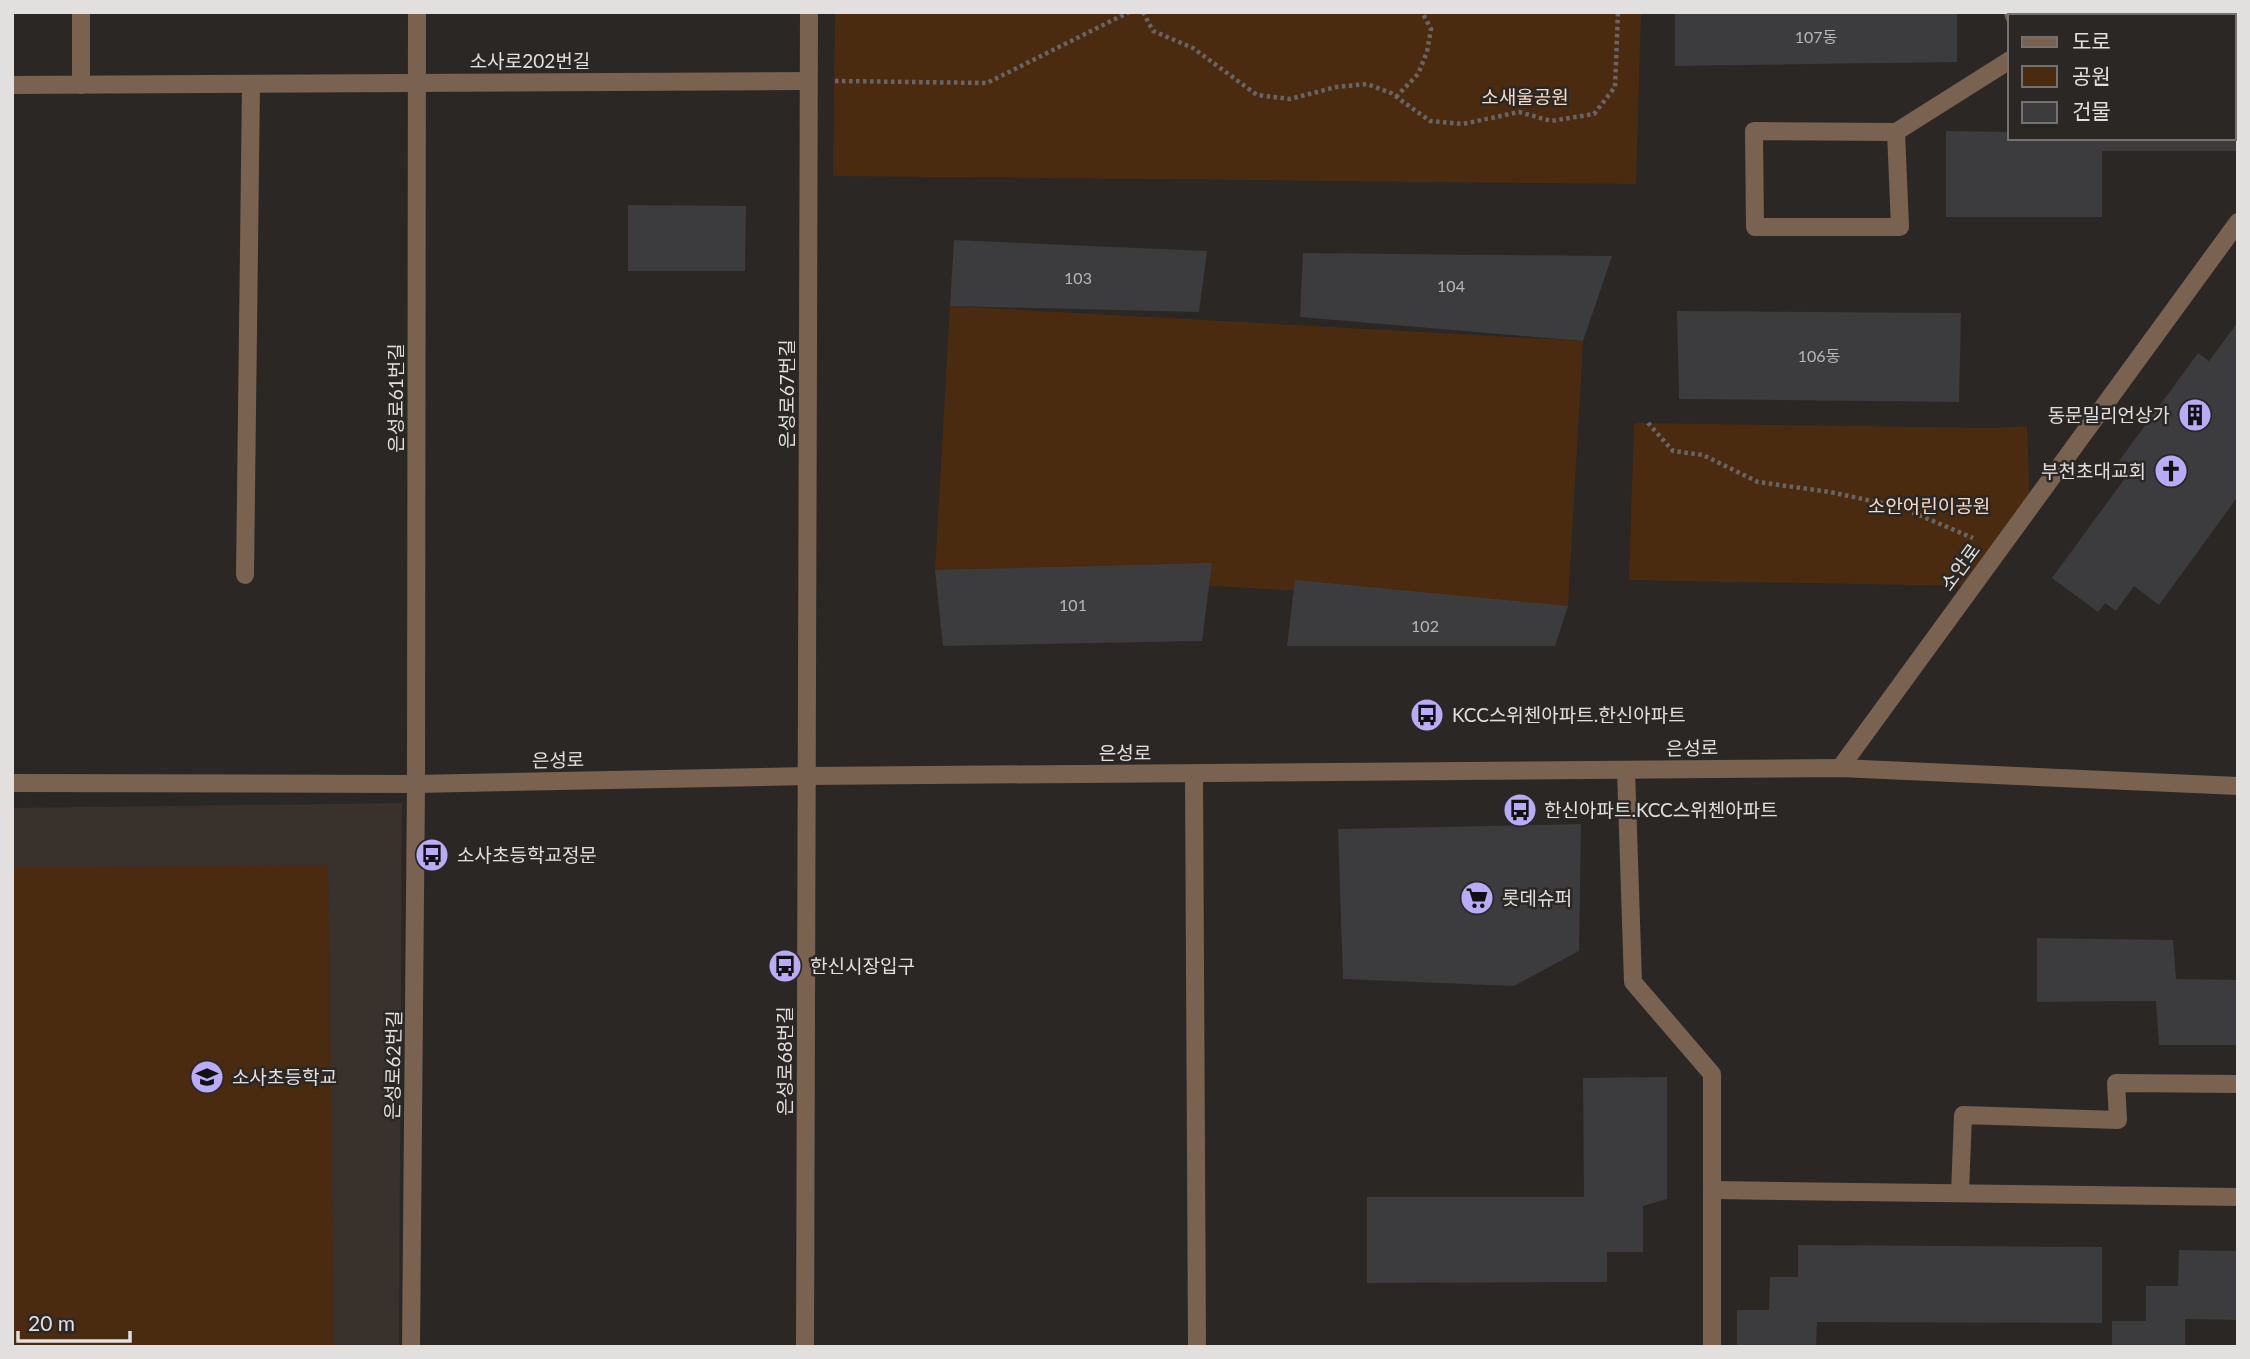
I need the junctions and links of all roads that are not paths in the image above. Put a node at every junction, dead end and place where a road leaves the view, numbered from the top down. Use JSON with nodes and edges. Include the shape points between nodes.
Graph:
{"nodes":[{"id":1,"x":81,"y":12,"type":"edge"},
{"id":2,"x":417,"y":12,"type":"edge"},
{"id":3,"x":808,"y":12,"type":"edge"},
{"id":4,"x":2008,"y":61,"type":"edge"},
{"id":5,"x":808,"y":81,"type":"junction"},
{"id":6,"x":417,"y":83,"type":"junction"},
{"id":7,"x":251,"y":84,"type":"junction"},
{"id":8,"x":12,"y":85,"type":"edge"},
{"id":9,"x":81,"y":85,"type":"junction"},
{"id":10,"x":1896,"y":132,"type":"junction"},
{"id":11,"x":2238,"y":222,"type":"edge"},
{"id":12,"x":245,"y":575,"type":"dead end"},
{"id":13,"x":1840,"y":768,"type":"junction"},
{"id":14,"x":1626,"y":770,"type":"junction"},
{"id":15,"x":1194,"y":773,"type":"junction"},
{"id":16,"x":807,"y":776,"type":"junction"},
{"id":17,"x":12,"y":783,"type":"edge"},
{"id":18,"x":416,"y":784,"type":"junction"},
{"id":19,"x":2238,"y":786,"type":"edge"},
{"id":20,"x":2238,"y":1084,"type":"edge"},
{"id":21,"x":1712,"y":1190,"type":"junction"},
{"id":22,"x":1961,"y":1193,"type":"junction"},
{"id":23,"x":2238,"y":1197,"type":"edge"},
{"id":24,"x":411,"y":1347,"type":"edge"},
{"id":25,"x":805,"y":1347,"type":"edge"},
{"id":26,"x":1196,"y":1347,"type":"edge"},
{"id":27,"x":1712,"y":1347,"type":"edge"}],
"edges":[{"from":1,"to":9,"type":"street"},
{"from":2,"to":6,"type":"street","name":"은성로61번길"},
{"from":3,"to":5,"type":"street","name":"은성로67번길"},
{"from":4,"to":10,"type":"street"},
{"from":5,"to":6,"type":"street","name":"소사로202번길"},
{"from":5,"to":16,"type":"street","name":"은성로67번길"},
{"from":6,"to":7,"type":"street","name":"소사로202번길"},
{"from":6,"to":18,"type":"street","name":"은성로61번길"},
{"from":7,"to":9,"type":"street","name":"소사로202번길"},
{"from":7,"to":12,"type":"street"},
{"from":8,"to":9,"type":"street","name":"소사로202번길"},
{"from":10,"to":10,"type":"street","via":[[1900,227],[1755,227],[1754,131]]},
{"from":11,"to":13,"type":"street","name":"소안로"},
{"from":13,"to":14,"type":"street","name":"은성로"},
{"from":13,"to":19,"type":"street","name":"은성로"},
{"from":14,"to":15,"type":"street","name":"은성로"},
{"from":14,"to":21,"type":"street","via":[[1633,982],[1712,1074]]},
{"from":15,"to":16,"type":"street","name":"은성로"},
{"from":15,"to":26,"type":"street"},
{"from":16,"to":18,"type":"street","name":"은성로"},
{"from":16,"to":25,"type":"street","name":"은성로68번길"},
{"from":17,"to":18,"type":"street","name":"은성로"},
{"from":18,"to":24,"type":"street","name":"은성로62번길"},
{"from":20,"to":22,"type":"street","via":[[2116,1083],[2118,1120],[1964,1115]]},
{"from":21,"to":22,"type":"street"},
{"from":21,"to":27,"type":"street"},
{"from":22,"to":23,"type":"street"}]}
